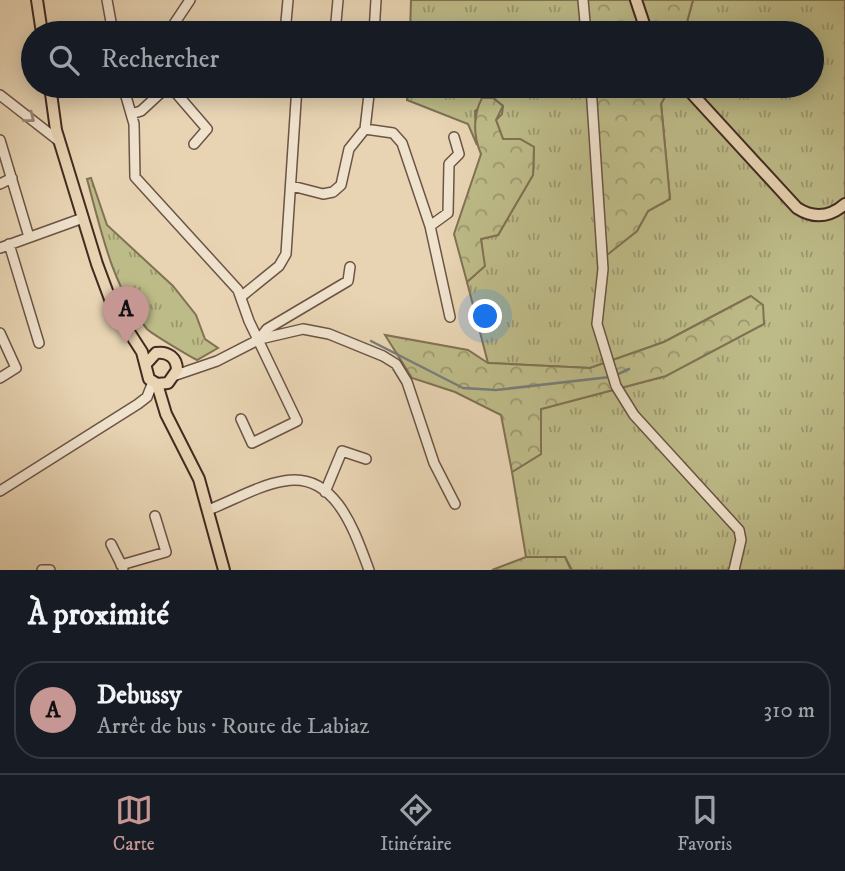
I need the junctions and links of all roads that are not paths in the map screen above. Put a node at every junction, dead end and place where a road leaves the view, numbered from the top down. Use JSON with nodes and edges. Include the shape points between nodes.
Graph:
{"nodes":[{"id":1,"x":37,"y":0,"type":"edge"},
{"id":2,"x":107,"y":0,"type":"edge"},
{"id":3,"x":190,"y":0,"type":"edge"},
{"id":4,"x":288,"y":0,"type":"edge"},
{"id":5,"x":338,"y":0,"type":"edge"},
{"id":6,"x":376,"y":0,"type":"edge"},
{"id":7,"x":583,"y":0,"type":"edge"},
{"id":8,"x":636,"y":0,"type":"edge"},
{"id":9,"x":40,"y":21,"type":"edge"},
{"id":10,"x":111,"y":21,"type":"edge"},
{"id":11,"x":176,"y":21,"type":"edge"},
{"id":12,"x":286,"y":21,"type":"edge"},
{"id":13,"x":336,"y":21,"type":"edge"},
{"id":14,"x":375,"y":21,"type":"edge"},
{"id":15,"x":585,"y":21,"type":"edge"},
{"id":16,"x":643,"y":21,"type":"edge"},
{"id":17,"x":0,"y":95,"type":"edge"},
{"id":18,"x":52,"y":98,"type":"edge"},
{"id":19,"x":126,"y":98,"type":"edge"},
{"id":20,"x":156,"y":98,"type":"edge"},
{"id":21,"x":180,"y":98,"type":"edge"},
{"id":22,"x":296,"y":98,"type":"edge"},
{"id":23,"x":369,"y":98,"type":"edge"},
{"id":24,"x":593,"y":98,"type":"edge"},
{"id":25,"x":696,"y":98,"type":"edge"},
{"id":26,"x":131,"y":114,"type":"junction"},
{"id":27,"x":365,"y":129,"type":"junction"},
{"id":28,"x":454,"y":136,"type":"dead end"},
{"id":29,"x":0,"y":139,"type":"edge"},
{"id":30,"x":60,"y":142,"type":"junction"},
{"id":31,"x":194,"y":144,"type":"dead end"},
{"id":32,"x":12,"y":177,"type":"junction"},
{"id":33,"x":0,"y":184,"type":"edge"},
{"id":34,"x":292,"y":186,"type":"junction"},
{"id":35,"x":845,"y":204,"type":"edge"},
{"id":36,"x":83,"y":218,"type":"junction"},
{"id":37,"x":430,"y":226,"type":"junction"},
{"id":38,"x":29,"y":237,"type":"junction"},
{"id":39,"x":4,"y":246,"type":"edge"},
{"id":40,"x":350,"y":267,"type":"dead end"},
{"id":41,"x":242,"y":296,"type":"junction"},
{"id":42,"x":450,"y":317,"type":"dead end"},
{"id":43,"x":0,"y":333,"type":"edge"},
{"id":44,"x":133,"y":336,"type":"junction"},
{"id":45,"x":260,"y":339,"type":"junction"},
{"id":46,"x":39,"y":343,"type":"dead end"},
{"id":47,"x":156,"y":353,"type":"junction"},
{"id":48,"x":176,"y":362,"type":"junction"},
{"id":49,"x":146,"y":364,"type":"junction"},
{"id":50,"x":197,"y":367,"type":"junction"},
{"id":51,"x":0,"y":378,"type":"edge"},
{"id":52,"x":174,"y":378,"type":"junction"},
{"id":53,"x":155,"y":383,"type":"junction"},
{"id":54,"x":147,"y":397,"type":"junction"},
{"id":55,"x":162,"y":401,"type":"junction"},
{"id":56,"x":166,"y":414,"type":"junction"},
{"id":57,"x":241,"y":419,"type":"dead end"},
{"id":58,"x":366,"y":459,"type":"dead end"},
{"id":59,"x":0,"y":491,"type":"edge"},
{"id":60,"x":325,"y":492,"type":"junction"},
{"id":61,"x":455,"y":504,"type":"dead end"},
{"id":62,"x":208,"y":510,"type":"junction"},
{"id":63,"x":155,"y":516,"type":"dead end"},
{"id":64,"x":111,"y":544,"type":"dead end"},
{"id":65,"x":122,"y":567,"type":"edge"},
{"id":66,"x":42,"y":570,"type":"edge"},
{"id":67,"x":50,"y":570,"type":"edge"},
{"id":68,"x":224,"y":570,"type":"edge"},
{"id":69,"x":369,"y":570,"type":"edge"},
{"id":70,"x":734,"y":570,"type":"edge"}],
"edges":[{"from":1,"to":9,"type":"main road"},
{"from":2,"to":10,"type":"street"},
{"from":3,"to":11,"type":"street"},
{"from":4,"to":12,"type":"street"},
{"from":5,"to":13,"type":"street"},
{"from":6,"to":14,"type":"street"},
{"from":7,"to":15,"type":"street"},
{"from":8,"to":16,"type":"main road"},
{"from":17,"to":30,"type":"street","one_way":true},
{"from":18,"to":30,"type":"main road"},
{"from":19,"to":26,"type":"street"},
{"from":20,"to":26,"type":"street"},
{"from":21,"to":31,"type":"street","via":[[207,129]]},
{"from":22,"to":34,"type":"street"},
{"from":23,"to":27,"type":"street"},
{"from":24,"to":70,"type":"street","via":[[603,269],[597,324],[611,372],[634,415],[738,530],[741,540]]},
{"from":25,"to":35,"type":"main road","via":[[797,208],[806,214],[827,215]]},
{"from":26,"to":41,"type":"street","via":[[135,177]]},
{"from":27,"to":34,"type":"street","via":[[352,142],[337,190],[323,194]]},
{"from":27,"to":37,"type":"street","via":[[398,136]]},
{"from":28,"to":37,"type":"street","via":[[459,154],[449,164],[448,213]]},
{"from":29,"to":32,"type":"street"},
{"from":30,"to":36,"type":"main road"},
{"from":32,"to":33,"type":"street"},
{"from":32,"to":38,"type":"street"},
{"from":34,"to":41,"type":"street","via":[[284,261]]},
{"from":36,"to":38,"type":"street"},
{"from":36,"to":44,"type":"main road","via":[[113,307]]},
{"from":37,"to":42,"type":"street"},
{"from":38,"to":39,"type":"street"},
{"from":39,"to":46,"type":"street"},
{"from":40,"to":45,"type":"street","via":[[348,281],[267,329]]},
{"from":41,"to":45,"type":"street"},
{"from":43,"to":51,"type":"street","via":[[16,368]]},
{"from":44,"to":47,"type":"main road"},
{"from":44,"to":49,"type":"main road"},
{"from":45,"to":50,"type":"street"},
{"from":45,"to":57,"type":"street","via":[[297,421],[252,443]]},
{"from":45,"to":61,"type":"street","via":[[289,331],[319,331],[396,364]]},
{"from":47,"to":48,"type":"main road","via":[[166,353]]},
{"from":47,"to":49,"type":"main road"},
{"from":48,"to":50,"type":"street"},
{"from":48,"to":52,"type":"main road"},
{"from":49,"to":53,"type":"main road","via":[[146,374]]},
{"from":50,"to":52,"type":"street"},
{"from":52,"to":53,"type":"main road"},
{"from":52,"to":56,"type":"main road"},
{"from":53,"to":54,"type":"street"},
{"from":53,"to":55,"type":"main road"},
{"from":54,"to":55,"type":"street"},
{"from":54,"to":59,"type":"street"},
{"from":55,"to":56,"type":"main road"},
{"from":56,"to":62,"type":"main road"},
{"from":58,"to":60,"type":"street","via":[[342,452]]},
{"from":60,"to":62,"type":"street","via":[[299,481],[283,481]]},
{"from":60,"to":69,"type":"street","via":[[343,508]]},
{"from":62,"to":68,"type":"main road"},
{"from":63,"to":65,"type":"street","via":[[166,552]]},
{"from":64,"to":65,"type":"street"},
{"from":66,"to":67,"type":"street"}]}
